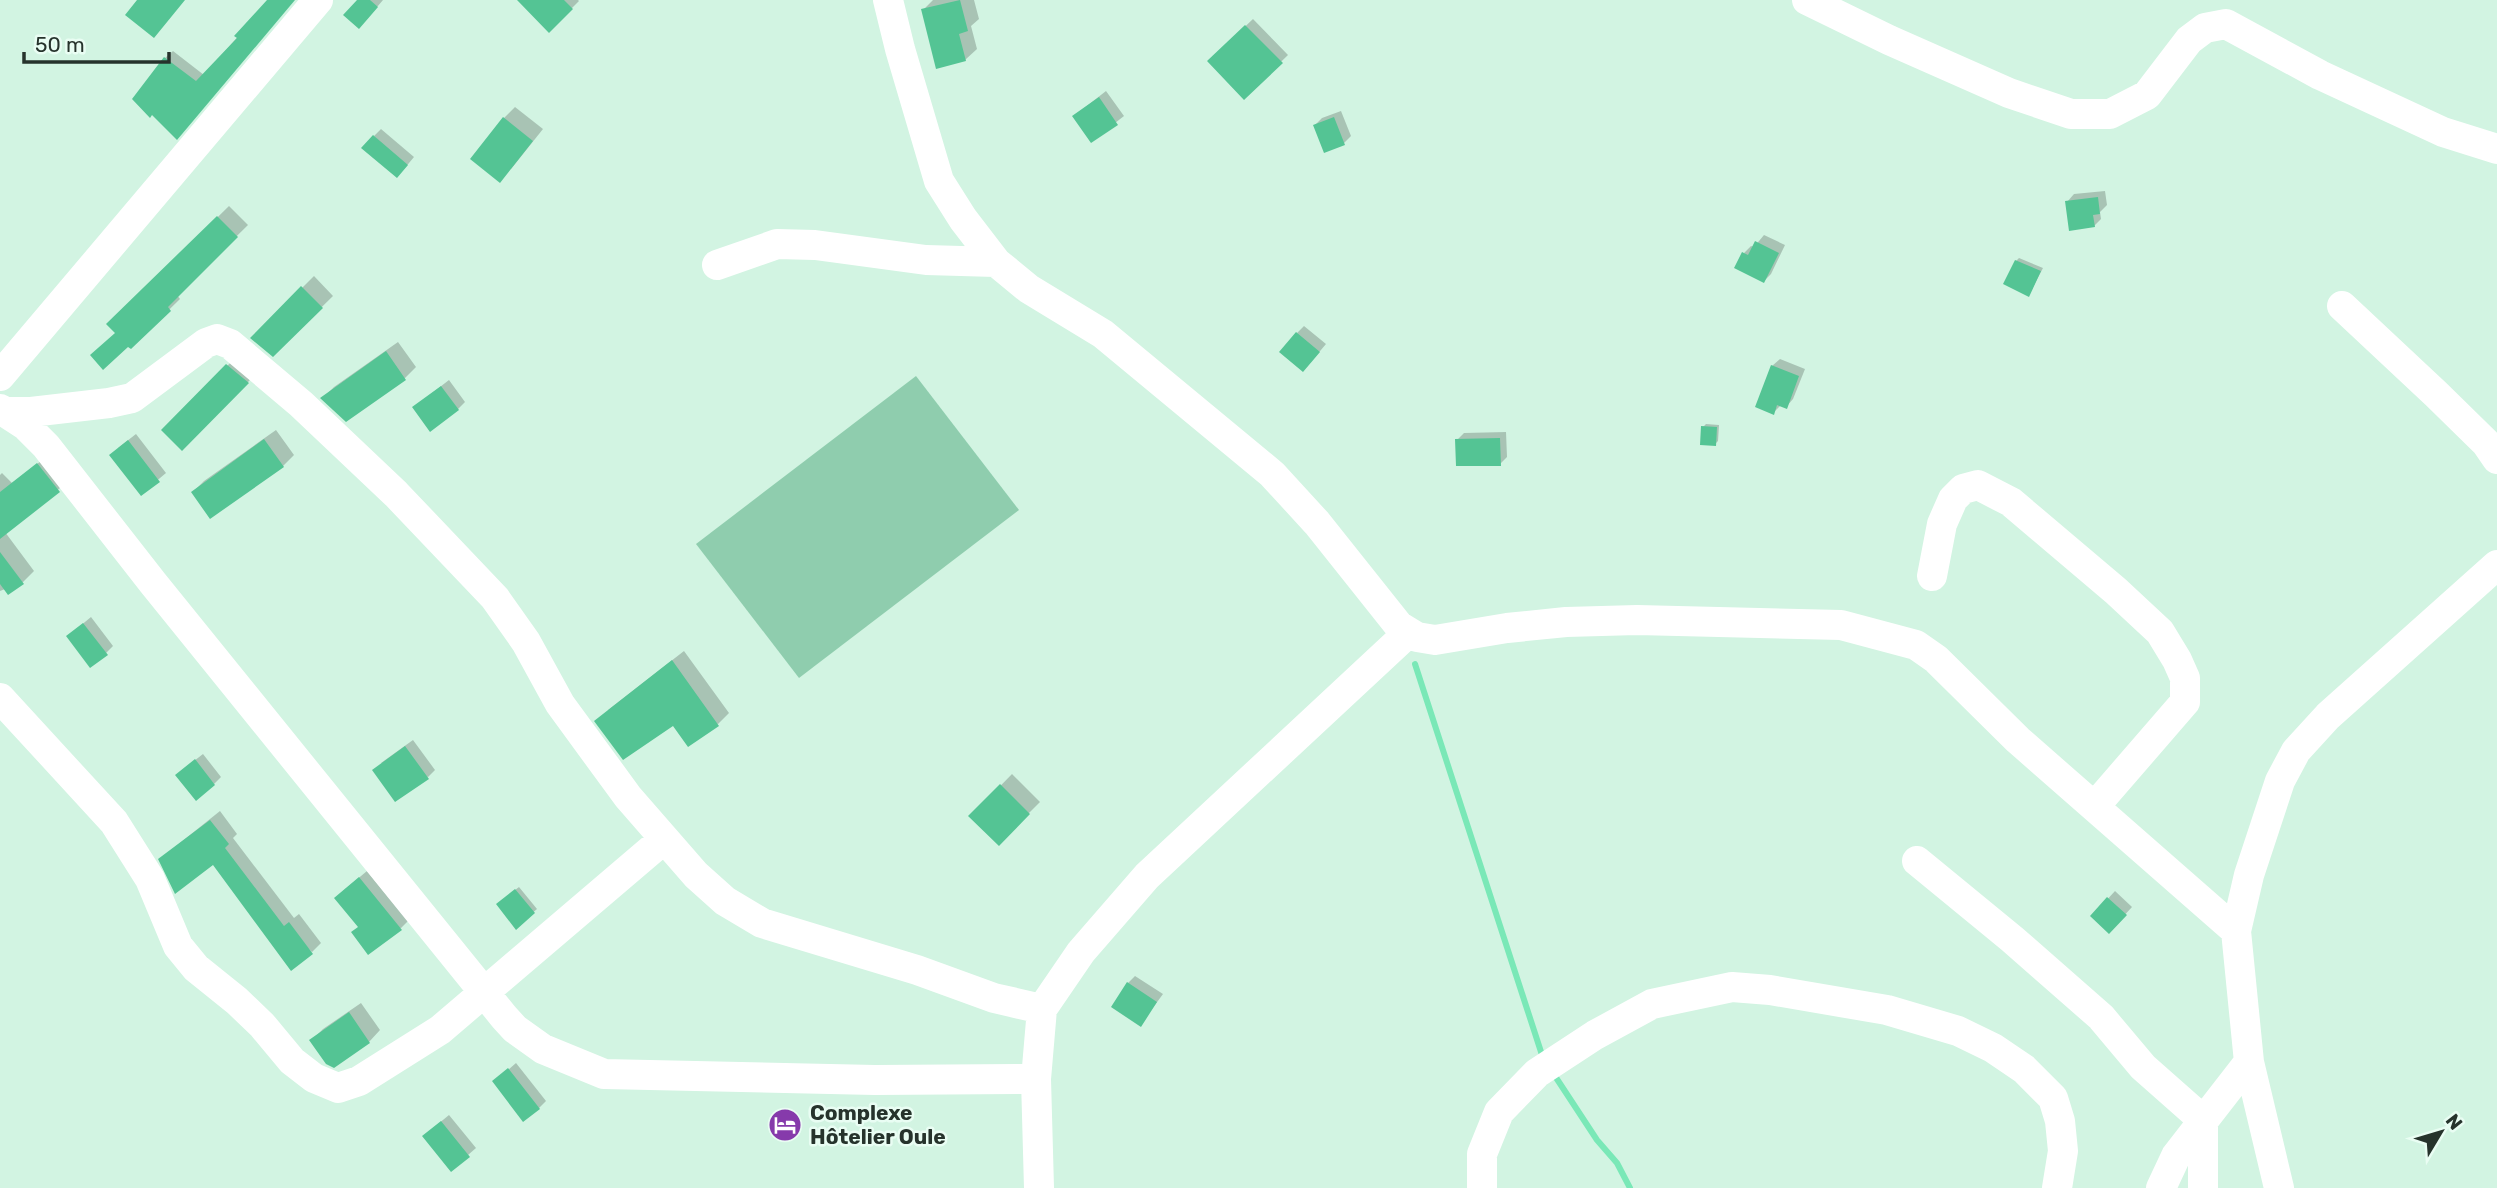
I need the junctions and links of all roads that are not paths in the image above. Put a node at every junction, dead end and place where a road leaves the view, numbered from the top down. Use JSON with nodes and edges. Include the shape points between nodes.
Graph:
{"nodes":[{"id":1,"x":318,"y":0,"type":"edge"},
{"id":2,"x":888,"y":0,"type":"edge"},
{"id":3,"x":1807,"y":0,"type":"edge"},
{"id":4,"x":2497,"y":149,"type":"edge"},
{"id":5,"x":996,"y":262,"type":"junction"},
{"id":6,"x":717,"y":265,"type":"dead end"},
{"id":7,"x":2342,"y":306,"type":"dead end"},
{"id":8,"x":0,"y":376,"type":"edge"},
{"id":9,"x":3,"y":411,"type":"edge"},
{"id":10,"x":2497,"y":459,"type":"edge"},
{"id":11,"x":2497,"y":565,"type":"edge"},
{"id":12,"x":1932,"y":576,"type":"dead end"},
{"id":13,"x":1408,"y":633,"type":"junction"},
{"id":14,"x":0,"y":698,"type":"edge"},
{"id":15,"x":2095,"y":806,"type":"junction"},
{"id":16,"x":664,"y":839,"type":"junction"},
{"id":17,"x":1917,"y":861,"type":"dead end"},
{"id":18,"x":2236,"y":932,"type":"junction"},
{"id":19,"x":485,"y":992,"type":"junction"},
{"id":20,"x":1042,"y":1009,"type":"junction"},
{"id":21,"x":2249,"y":1062,"type":"junction"},
{"id":22,"x":1036,"y":1079,"type":"junction"},
{"id":23,"x":2203,"y":1120,"type":"junction"},
{"id":24,"x":1039,"y":1188,"type":"edge"},
{"id":25,"x":1482,"y":1188,"type":"edge"},
{"id":26,"x":2057,"y":1188,"type":"edge"},
{"id":27,"x":2161,"y":1188,"type":"edge"},
{"id":28,"x":2203,"y":1188,"type":"edge"},
{"id":29,"x":2279,"y":1188,"type":"edge"}],
"edges":[{"from":1,"to":8,"type":"street"},
{"from":2,"to":5,"type":"street","via":[[939,180]]},
{"from":3,"to":4,"type":"street","via":[[2009,93],[2071,114],[2110,114],[2147,95],[2189,40],[2205,28],[2226,24],[2320,75],[2443,132]]},
{"from":5,"to":6,"type":"street","via":[[926,260],[777,244]]},
{"from":5,"to":13,"type":"street","via":[[1029,289],[1102,334],[1272,474]]},
{"from":7,"to":10,"type":"street","via":[[2437,394]]},
{"from":9,"to":16,"type":"street","via":[[31,412],[132,398],[206,343],[218,339],[230,344],[387,485],[495,598],[560,704]]},
{"from":9,"to":19,"type":"street","via":[[47,446]]},
{"from":11,"to":18,"type":"street","via":[[2328,716],[2297,751],[2280,781],[2264,828]]},
{"from":12,"to":15,"type":"street","via":[[1942,524],[1953,499],[1963,489],[1978,485],[2011,502],[2160,632],[2185,678],[2185,702]]},
{"from":13,"to":15,"type":"street","via":[[1435,640],[1566,621],[1637,620],[1841,625],[1892,637],[1916,645],[1936,659],[2018,740]]},
{"from":13,"to":20,"type":"street","via":[[1147,876],[1081,952]]},
{"from":14,"to":19,"type":"street","via":[[114,822],[150,879],[178,946],[196,968],[237,1001],[292,1061],[314,1078],[338,1088],[359,1082],[440,1030]]},
{"from":15,"to":18,"type":"street"},
{"from":16,"to":19,"type":"street"},
{"from":16,"to":20,"type":"street","via":[[725,901],[762,923],[994,998]]},
{"from":17,"to":23,"type":"street","via":[[2101,1017],[2143,1067]]},
{"from":18,"to":21,"type":"street"},
{"from":19,"to":22,"type":"street","via":[[515,1029],[544,1049],[604,1074]]},
{"from":20,"to":22,"type":"street"},
{"from":21,"to":23,"type":"street"},
{"from":21,"to":29,"type":"street"},
{"from":22,"to":24,"type":"street"},
{"from":23,"to":27,"type":"street","via":[[2176,1156]]},
{"from":23,"to":28,"type":"street"},
{"from":25,"to":26,"type":"street","via":[[1482,1154],[1499,1112],[1537,1073],[1652,1004],[1732,988],[1794,993],[1887,1010],[1958,1031],[1993,1048],[2024,1069],[2053,1098],[2063,1151]]}]}
